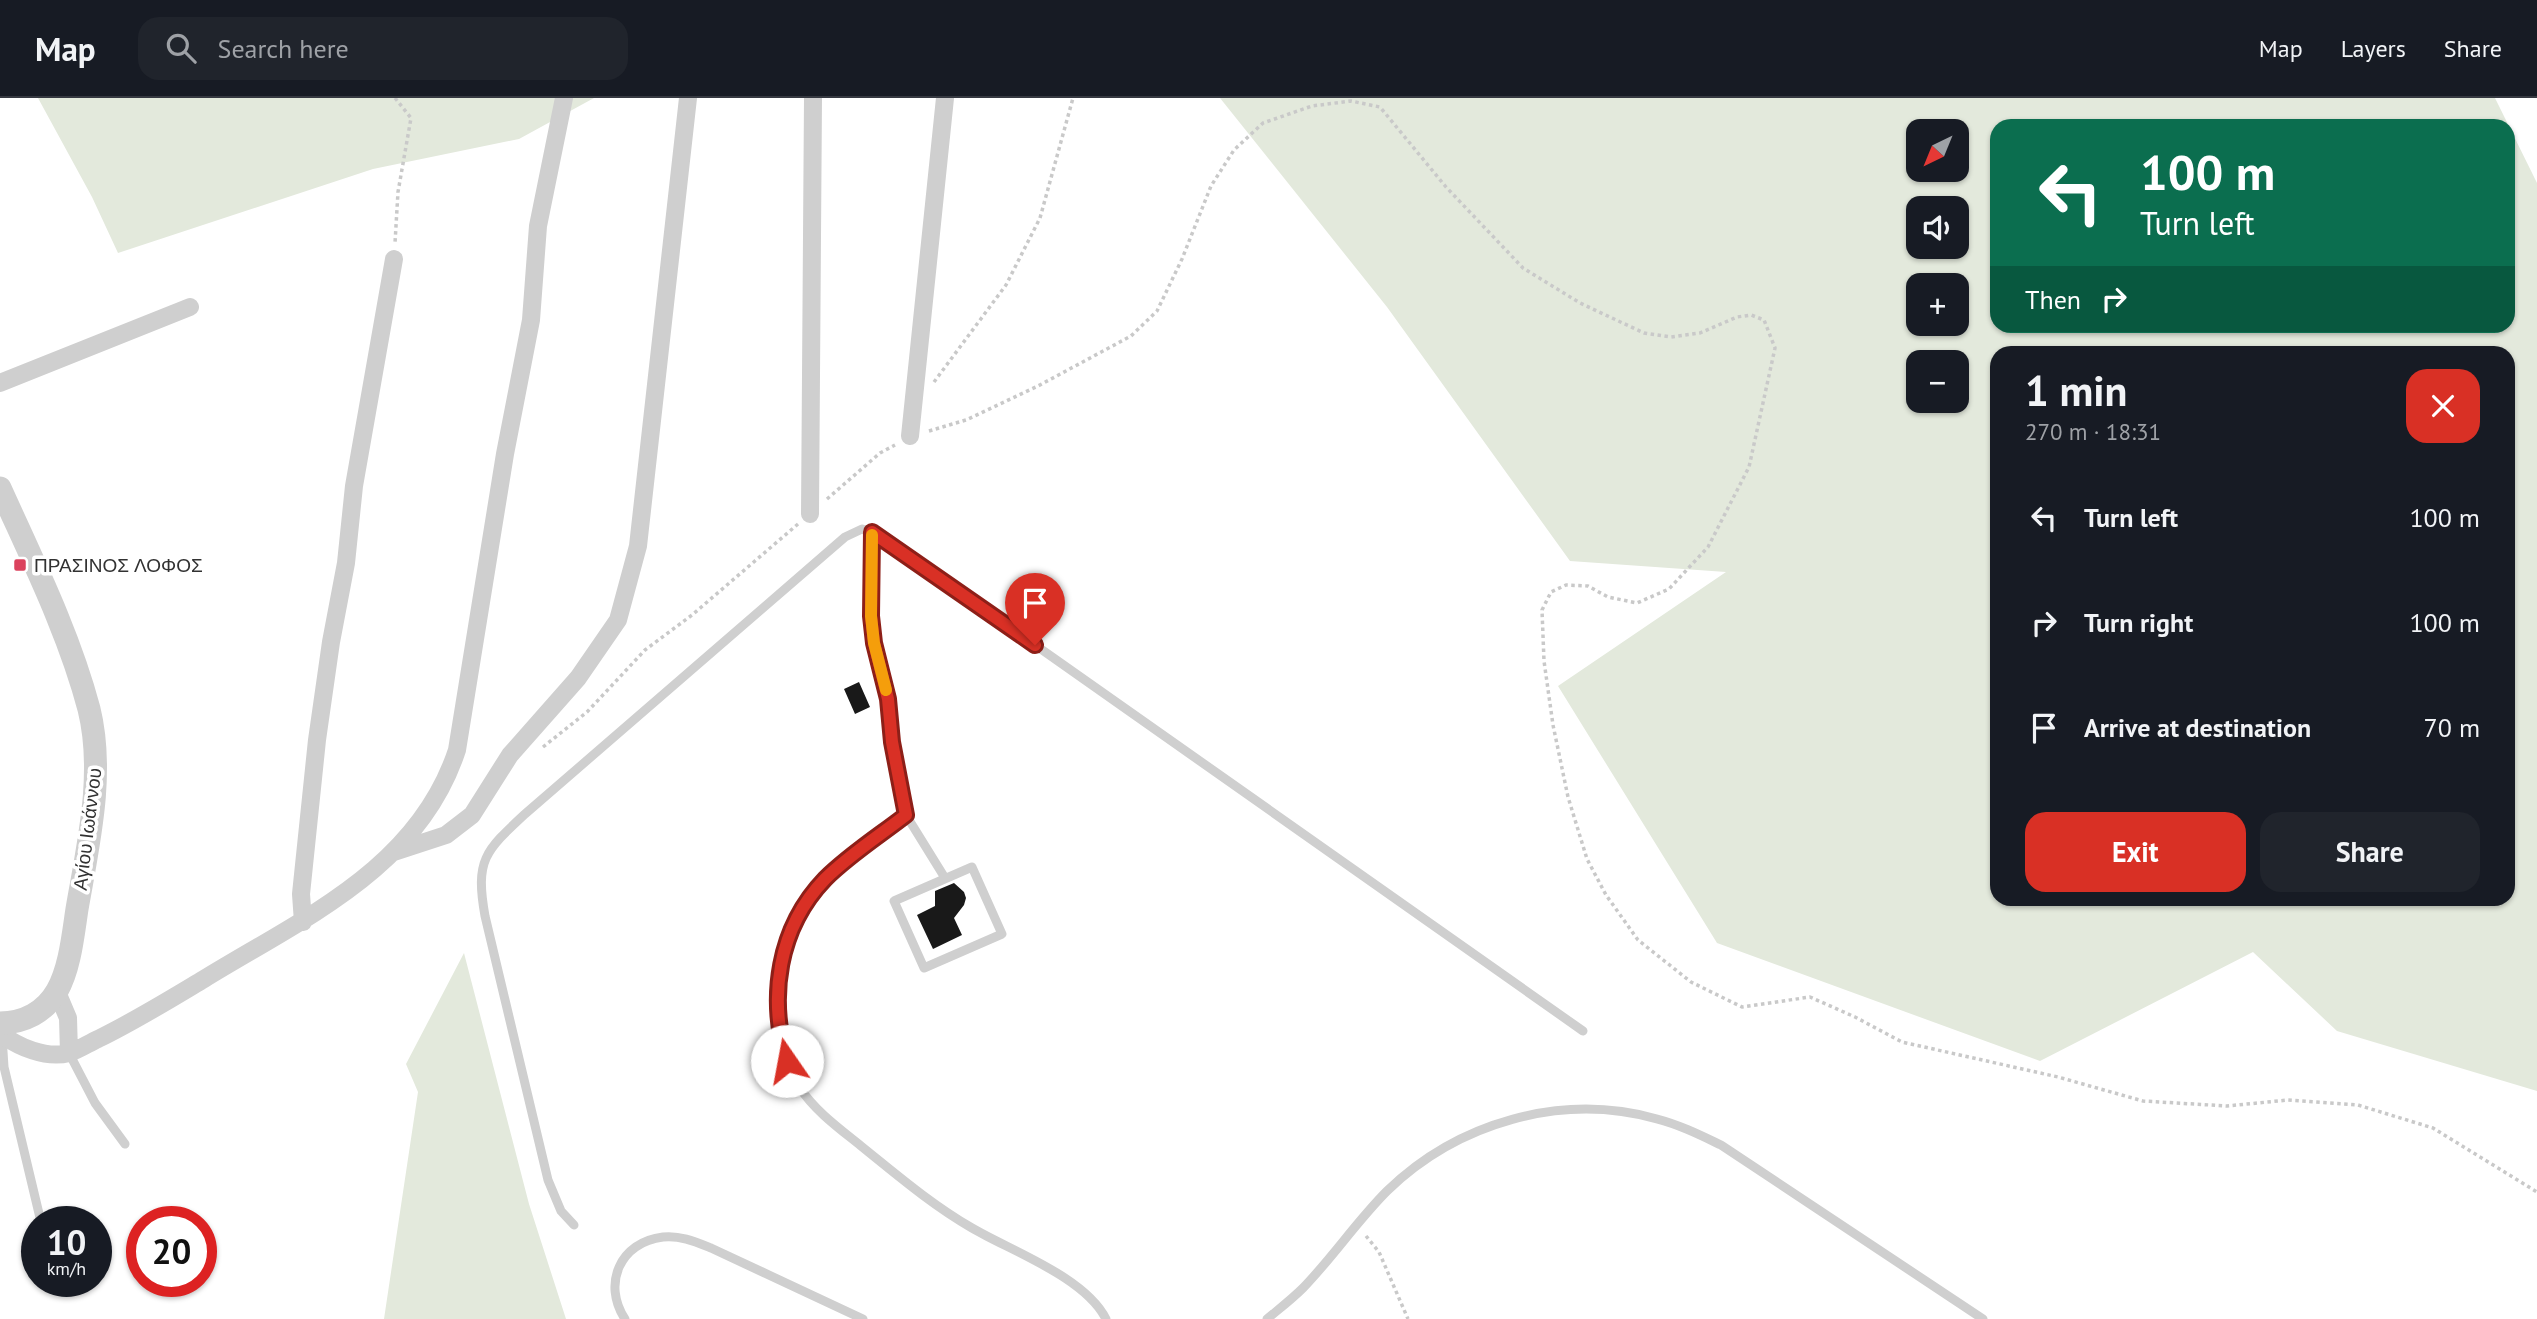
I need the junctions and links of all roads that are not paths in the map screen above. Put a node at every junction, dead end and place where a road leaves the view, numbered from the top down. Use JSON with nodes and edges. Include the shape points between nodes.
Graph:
{"nodes":[{"id":1,"x":564,"y":98,"type":"edge"},
{"id":2,"x":688,"y":98,"type":"edge"},
{"id":3,"x":813,"y":98,"type":"edge"},
{"id":4,"x":945,"y":98,"type":"edge"},
{"id":5,"x":394,"y":259,"type":"road end"},
{"id":6,"x":190,"y":307,"type":"dead end"},
{"id":7,"x":0,"y":383,"type":"edge"},
{"id":8,"x":910,"y":436,"type":"road end"},
{"id":9,"x":0,"y":488,"type":"edge"},
{"id":10,"x":810,"y":514,"type":"dead end"},
{"id":11,"x":872,"y":532,"type":"junction"},
{"id":12,"x":906,"y":815,"type":"junction"},
{"id":13,"x":394,"y":852,"type":"junction"},
{"id":14,"x":945,"y":878,"type":"junction"},
{"id":15,"x":303,"y":922,"type":"junction"},
{"id":16,"x":57,"y":992,"type":"junction"},
{"id":17,"x":1,"y":1030,"type":"edge"},
{"id":18,"x":1583,"y":1031,"type":"dead end"},
{"id":19,"x":69,"y":1053,"type":"junction"},
{"id":20,"x":125,"y":1144,"type":"dead end"},
{"id":21,"x":37,"y":1206,"type":"edge"},
{"id":22,"x":574,"y":1225,"type":"dead end"},
{"id":23,"x":625,"y":1319,"type":"edge"},
{"id":24,"x":863,"y":1319,"type":"edge"},
{"id":25,"x":1106,"y":1319,"type":"edge"},
{"id":26,"x":1267,"y":1319,"type":"edge"},
{"id":27,"x":1983,"y":1319,"type":"edge"}],
"edges":[{"from":1,"to":13,"type":"street","via":[[538,226],[531,320],[457,750],[448,779]]},
{"from":2,"to":13,"type":"street","via":[[638,546],[618,620],[578,678],[510,755],[472,816],[446,835]]},
{"from":3,"to":10,"type":"street"},
{"from":4,"to":8,"type":"street"},
{"from":5,"to":15,"type":"street","via":[[354,486],[317,740],[301,894]]},
{"from":6,"to":7,"type":"street"},
{"from":9,"to":16,"type":"street","name":"Αγίου Ιωάννου","via":[[64,636],[89,709],[94,743],[87,852]]},
{"from":11,"to":12,"type":"lane","via":[[874,643],[888,699]]},
{"from":11,"to":18,"type":"lane"},
{"from":11,"to":22,"type":"lane","via":[[862,529],[845,537],[526,814],[486,856],[480,878],[485,916],[548,1180],[561,1211]]},
{"from":12,"to":14,"type":"lane"},
{"from":12,"to":25,"type":"lane","via":[[825,879],[798,917],[783,952],[776,989],[787,1061],[811,1101],[908,1185],[962,1222],[1071,1283]]},
{"from":13,"to":15,"type":"street"},
{"from":14,"to":14,"type":"lane","via":[[894,901],[924,968],[1002,934],[972,867]]},
{"from":15,"to":19,"type":"street","via":[[134,1022]]},
{"from":16,"to":17,"type":"street","via":[[33,1016]]},
{"from":16,"to":19,"type":"street","via":[[68,1017]]},
{"from":17,"to":19,"type":"street","via":[[32,1050]]},
{"from":17,"to":21,"type":"lane","via":[[4,1067]]},
{"from":19,"to":20,"type":"lane","via":[[94,1102]]},
{"from":23,"to":24,"type":"lane","via":[[614,1287],[619,1264],[633,1248],[664,1236],[711,1248]]},
{"from":26,"to":27,"type":"lane","via":[[1303,1289],[1386,1192],[1422,1161],[1499,1122],[1583,1109],[1658,1119],[1721,1145]]}]}
